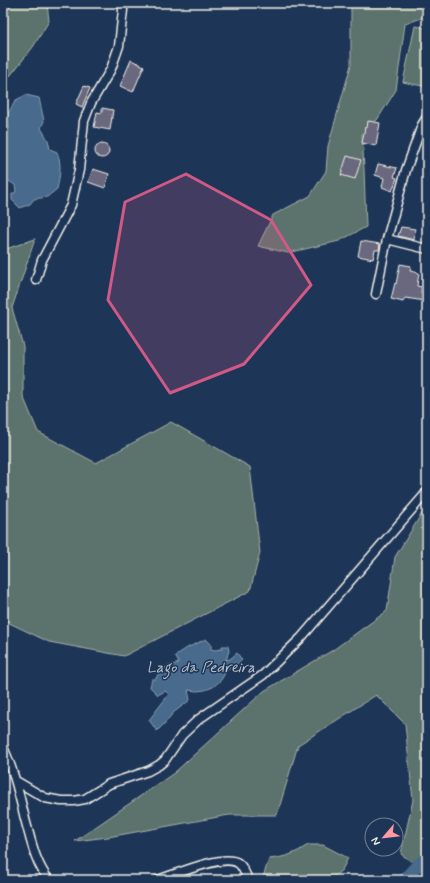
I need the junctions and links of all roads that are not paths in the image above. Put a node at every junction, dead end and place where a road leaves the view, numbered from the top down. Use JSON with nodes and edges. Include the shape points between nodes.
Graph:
{"nodes":[{"id":1,"x":122,"y":3,"type":"edge"},
{"id":2,"x":427,"y":117,"type":"edge"},
{"id":3,"x":387,"y":239,"type":"junction"},
{"id":4,"x":427,"y":249,"type":"edge"},
{"id":5,"x":36,"y":280,"type":"dead end"},
{"id":6,"x":376,"y":294,"type":"dead end"},
{"id":7,"x":427,"y":492,"type":"edge"},
{"id":8,"x":3,"y":748,"type":"edge"},
{"id":9,"x":16,"y":781,"type":"junction"},
{"id":10,"x":48,"y":880,"type":"edge"},
{"id":11,"x":158,"y":880,"type":"edge"},
{"id":12,"x":247,"y":880,"type":"edge"}],
"edges":[{"from":1,"to":5,"type":"street","via":[[119,46],[111,69],[91,103],[84,121],[79,170],[71,205],[42,260]]},
{"from":2,"to":3,"type":"street","via":[[406,170]]},
{"from":3,"to":4,"type":"street"},
{"from":3,"to":6,"type":"street"},
{"from":7,"to":9,"type":"street","via":[[301,638],[263,675],[199,719],[182,735],[159,765],[109,784],[85,799],[74,802],[45,798]]},
{"from":8,"to":9,"type":"street"},
{"from":9,"to":10,"type":"street","via":[[34,851]]},
{"from":11,"to":12,"type":"street","via":[[213,862],[232,860],[240,863]]}]}
